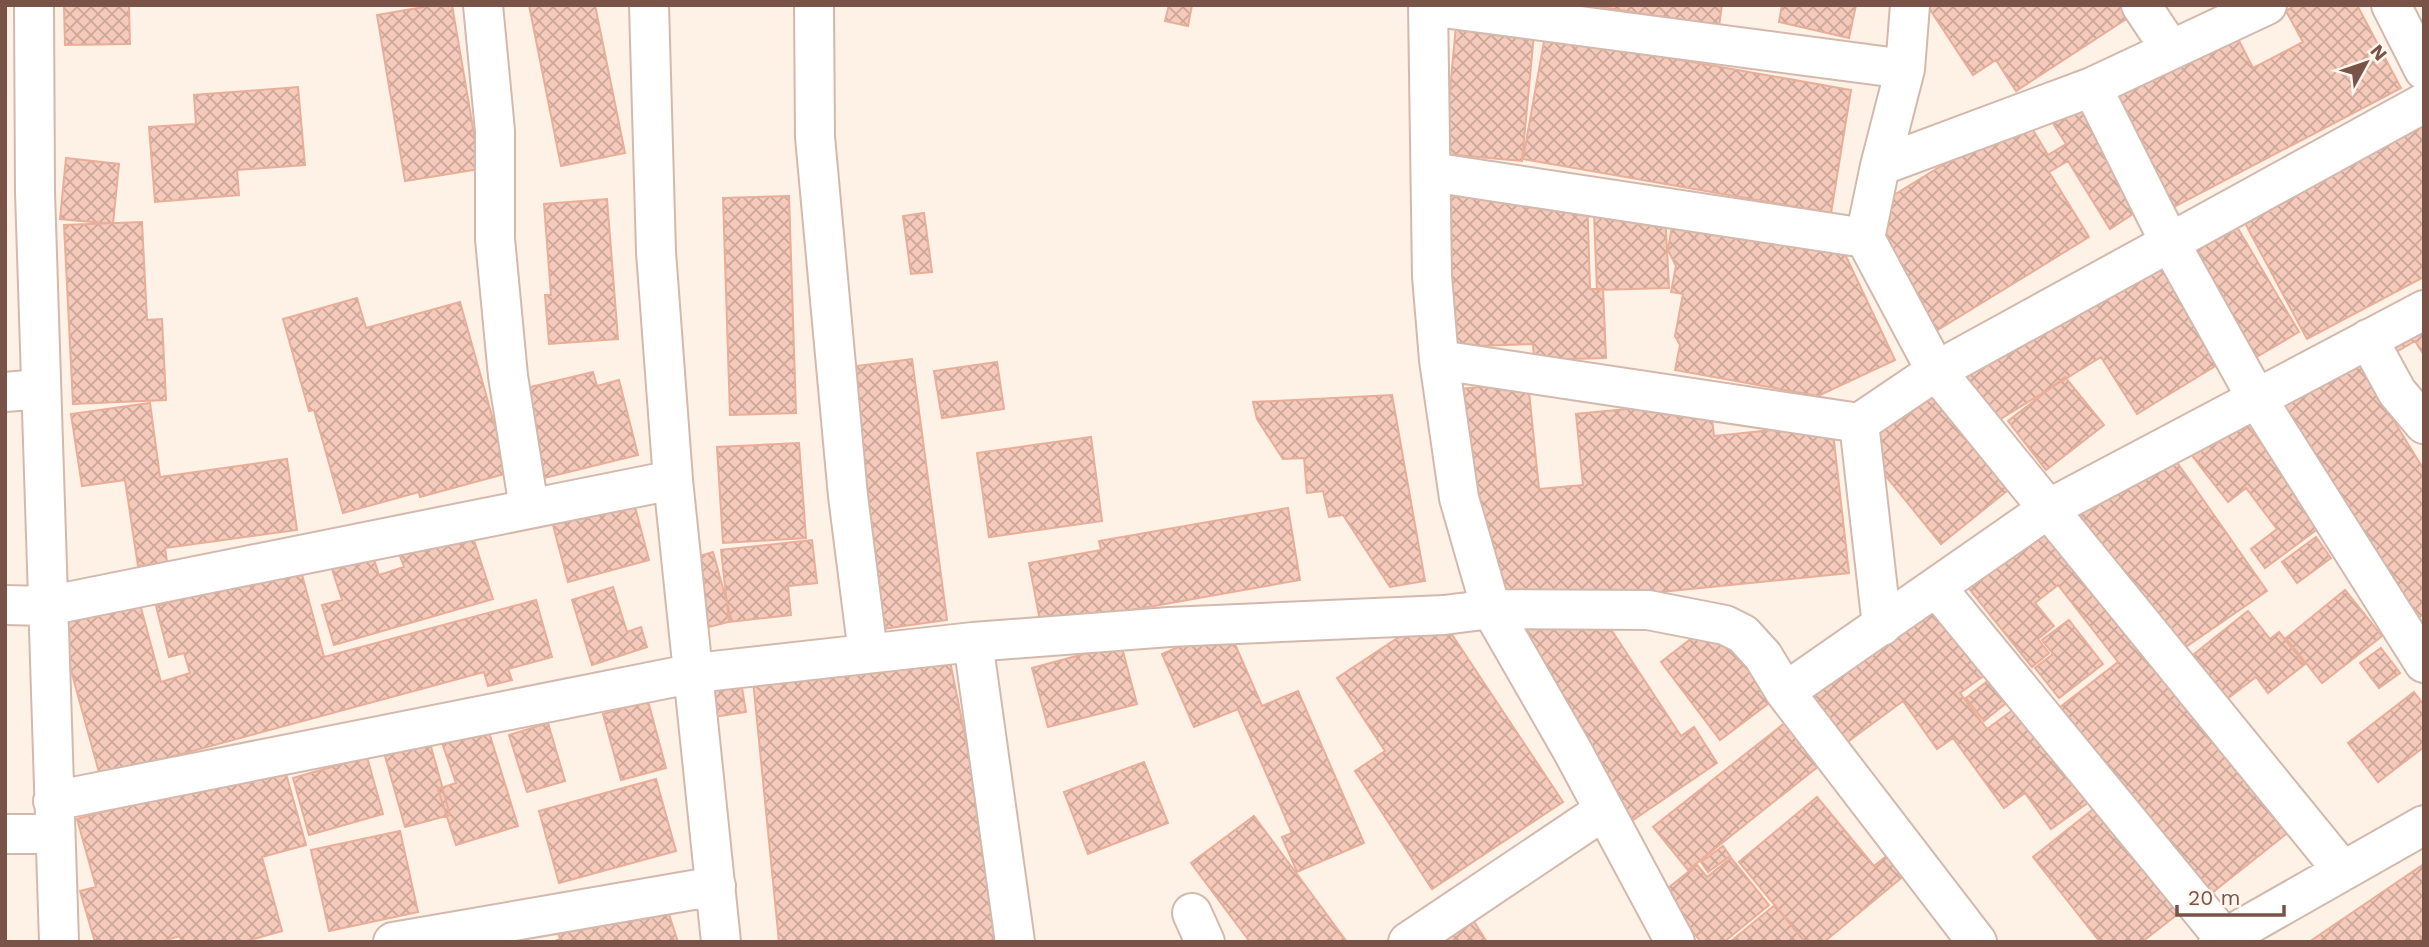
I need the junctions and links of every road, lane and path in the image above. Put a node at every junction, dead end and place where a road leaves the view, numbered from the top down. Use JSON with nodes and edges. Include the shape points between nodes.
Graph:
{"nodes":[{"id":1,"x":34,"y":5,"type":"edge"},
{"id":2,"x":483,"y":5,"type":"edge"},
{"id":3,"x":649,"y":5,"type":"edge"},
{"id":4,"x":814,"y":5,"type":"edge"},
{"id":5,"x":1910,"y":5,"type":"edge"},
{"id":6,"x":2141,"y":5,"type":"edge"},
{"id":7,"x":2267,"y":5,"type":"edge"},
{"id":8,"x":2391,"y":5,"type":"edge"},
{"id":9,"x":1428,"y":6,"type":"edge"},
{"id":10,"x":2171,"y":50,"type":"junction"},
{"id":11,"x":1905,"y":69,"type":"junction"},
{"id":12,"x":2424,"y":70,"type":"edge"},
{"id":13,"x":2092,"y":88,"type":"junction"},
{"id":14,"x":2424,"y":103,"type":"edge"},
{"id":15,"x":1880,"y":166,"type":"junction"},
{"id":16,"x":1431,"y":172,"type":"junction"},
{"id":17,"x":20,"y":193,"type":"edge"},
{"id":18,"x":1865,"y":238,"type":"junction"},
{"id":19,"x":2171,"y":243,"type":"junction"},
{"id":20,"x":2424,"y":310,"type":"edge"},
{"id":21,"x":2368,"y":339,"type":"junction"},
{"id":22,"x":1439,"y":360,"type":"junction"},
{"id":23,"x":1936,"y":371,"type":"junction"},
{"id":24,"x":23,"y":391,"type":"edge"},
{"id":25,"x":2256,"y":397,"type":"junction"},
{"id":26,"x":1859,"y":423,"type":"junction"},
{"id":27,"x":2424,"y":424,"type":"edge"},
{"id":28,"x":673,"y":480,"type":"junction"},
{"id":29,"x":529,"y":509,"type":"junction"},
{"id":30,"x":2048,"y":509,"type":"junction"},
{"id":31,"x":1936,"y":587,"type":"junction"},
{"id":32,"x":5,"y":605,"type":"edge"},
{"id":33,"x":47,"y":606,"type":"junction"},
{"id":34,"x":1491,"y":608,"type":"junction"},
{"id":35,"x":1882,"y":626,"type":"junction"},
{"id":36,"x":973,"y":642,"type":"junction"},
{"id":37,"x":867,"y":653,"type":"junction"},
{"id":38,"x":2424,"y":663,"type":"edge"},
{"id":39,"x":695,"y":673,"type":"junction"},
{"id":40,"x":1785,"y":692,"type":"junction"},
{"id":41,"x":1602,"y":811,"type":"junction"},
{"id":42,"x":53,"y":817,"type":"junction"},
{"id":43,"x":2424,"y":825,"type":"edge"},
{"id":44,"x":5,"y":834,"type":"edge"},
{"id":45,"x":2343,"y":871,"type":"junction"},
{"id":46,"x":716,"y":886,"type":"junction"},
{"id":47,"x":2221,"y":940,"type":"edge"},
{"id":48,"x":59,"y":942,"type":"edge"},
{"id":49,"x":393,"y":942,"type":"edge"},
{"id":50,"x":721,"y":942,"type":"edge"},
{"id":51,"x":1015,"y":942,"type":"edge"},
{"id":52,"x":1408,"y":942,"type":"edge"},
{"id":53,"x":1675,"y":942,"type":"edge"},
{"id":54,"x":1978,"y":942,"type":"edge"}],
"edges":[{"from":1,"to":17,"type":"street"},
{"from":2,"to":29,"type":"street","via":[[495,131],[495,239],[508,376]]},
{"from":3,"to":28,"type":"street","via":[[656,252]]},
{"from":4,"to":37,"type":"street","via":[[815,138]]},
{"from":5,"to":11,"type":"street"},
{"from":6,"to":10,"type":"street"},
{"from":7,"to":10,"type":"street"},
{"from":8,"to":12,"type":"street"},
{"from":9,"to":11,"type":"street"},
{"from":9,"to":16,"type":"street"},
{"from":10,"to":13,"type":"street"},
{"from":11,"to":15,"type":"street"},
{"from":13,"to":15,"type":"street"},
{"from":13,"to":19,"type":"street"},
{"from":14,"to":19,"type":"street"},
{"from":15,"to":18,"type":"street"},
{"from":16,"to":18,"type":"street"},
{"from":16,"to":22,"type":"street"},
{"from":17,"to":24,"type":"street"},
{"from":18,"to":23,"type":"street"},
{"from":19,"to":23,"type":"street"},
{"from":19,"to":25,"type":"street"},
{"from":20,"to":21,"type":"street"},
{"from":21,"to":25,"type":"street"},
{"from":21,"to":27,"type":"street","via":[[2397,392]]},
{"from":22,"to":26,"type":"street"},
{"from":22,"to":34,"type":"street","via":[[1460,498]]},
{"from":23,"to":26,"type":"street"},
{"from":23,"to":30,"type":"street"},
{"from":24,"to":33,"type":"street"},
{"from":25,"to":30,"type":"street"},
{"from":25,"to":38,"type":"street"},
{"from":26,"to":35,"type":"street"},
{"from":28,"to":29,"type":"street"},
{"from":28,"to":39,"type":"street"},
{"from":29,"to":33,"type":"street"},
{"from":30,"to":31,"type":"street"},
{"from":30,"to":45,"type":"street"},
{"from":31,"to":35,"type":"street"},
{"from":31,"to":47,"type":"street"},
{"from":32,"to":33,"type":"street"},
{"from":33,"to":42,"type":"street"},
{"from":34,"to":36,"type":"street","via":[[1444,615],[1169,627]]},
{"from":34,"to":40,"type":"street","via":[[1648,610],[1725,625],[1743,634],[1763,656]]},
{"from":34,"to":41,"type":"street","via":[[1573,750]]},
{"from":35,"to":40,"type":"street"},
{"from":36,"to":37,"type":"street"},
{"from":36,"to":51,"type":"street"},
{"from":37,"to":39,"type":"street"},
{"from":39,"to":42,"type":"street"},
{"from":39,"to":46,"type":"street"},
{"from":40,"to":54,"type":"street"},
{"from":41,"to":52,"type":"street"},
{"from":41,"to":53,"type":"street"},
{"from":42,"to":44,"type":"street"},
{"from":42,"to":48,"type":"street"},
{"from":43,"to":45,"type":"street"},
{"from":45,"to":47,"type":"street"},
{"from":46,"to":49,"type":"street"},
{"from":46,"to":50,"type":"street"}]}
